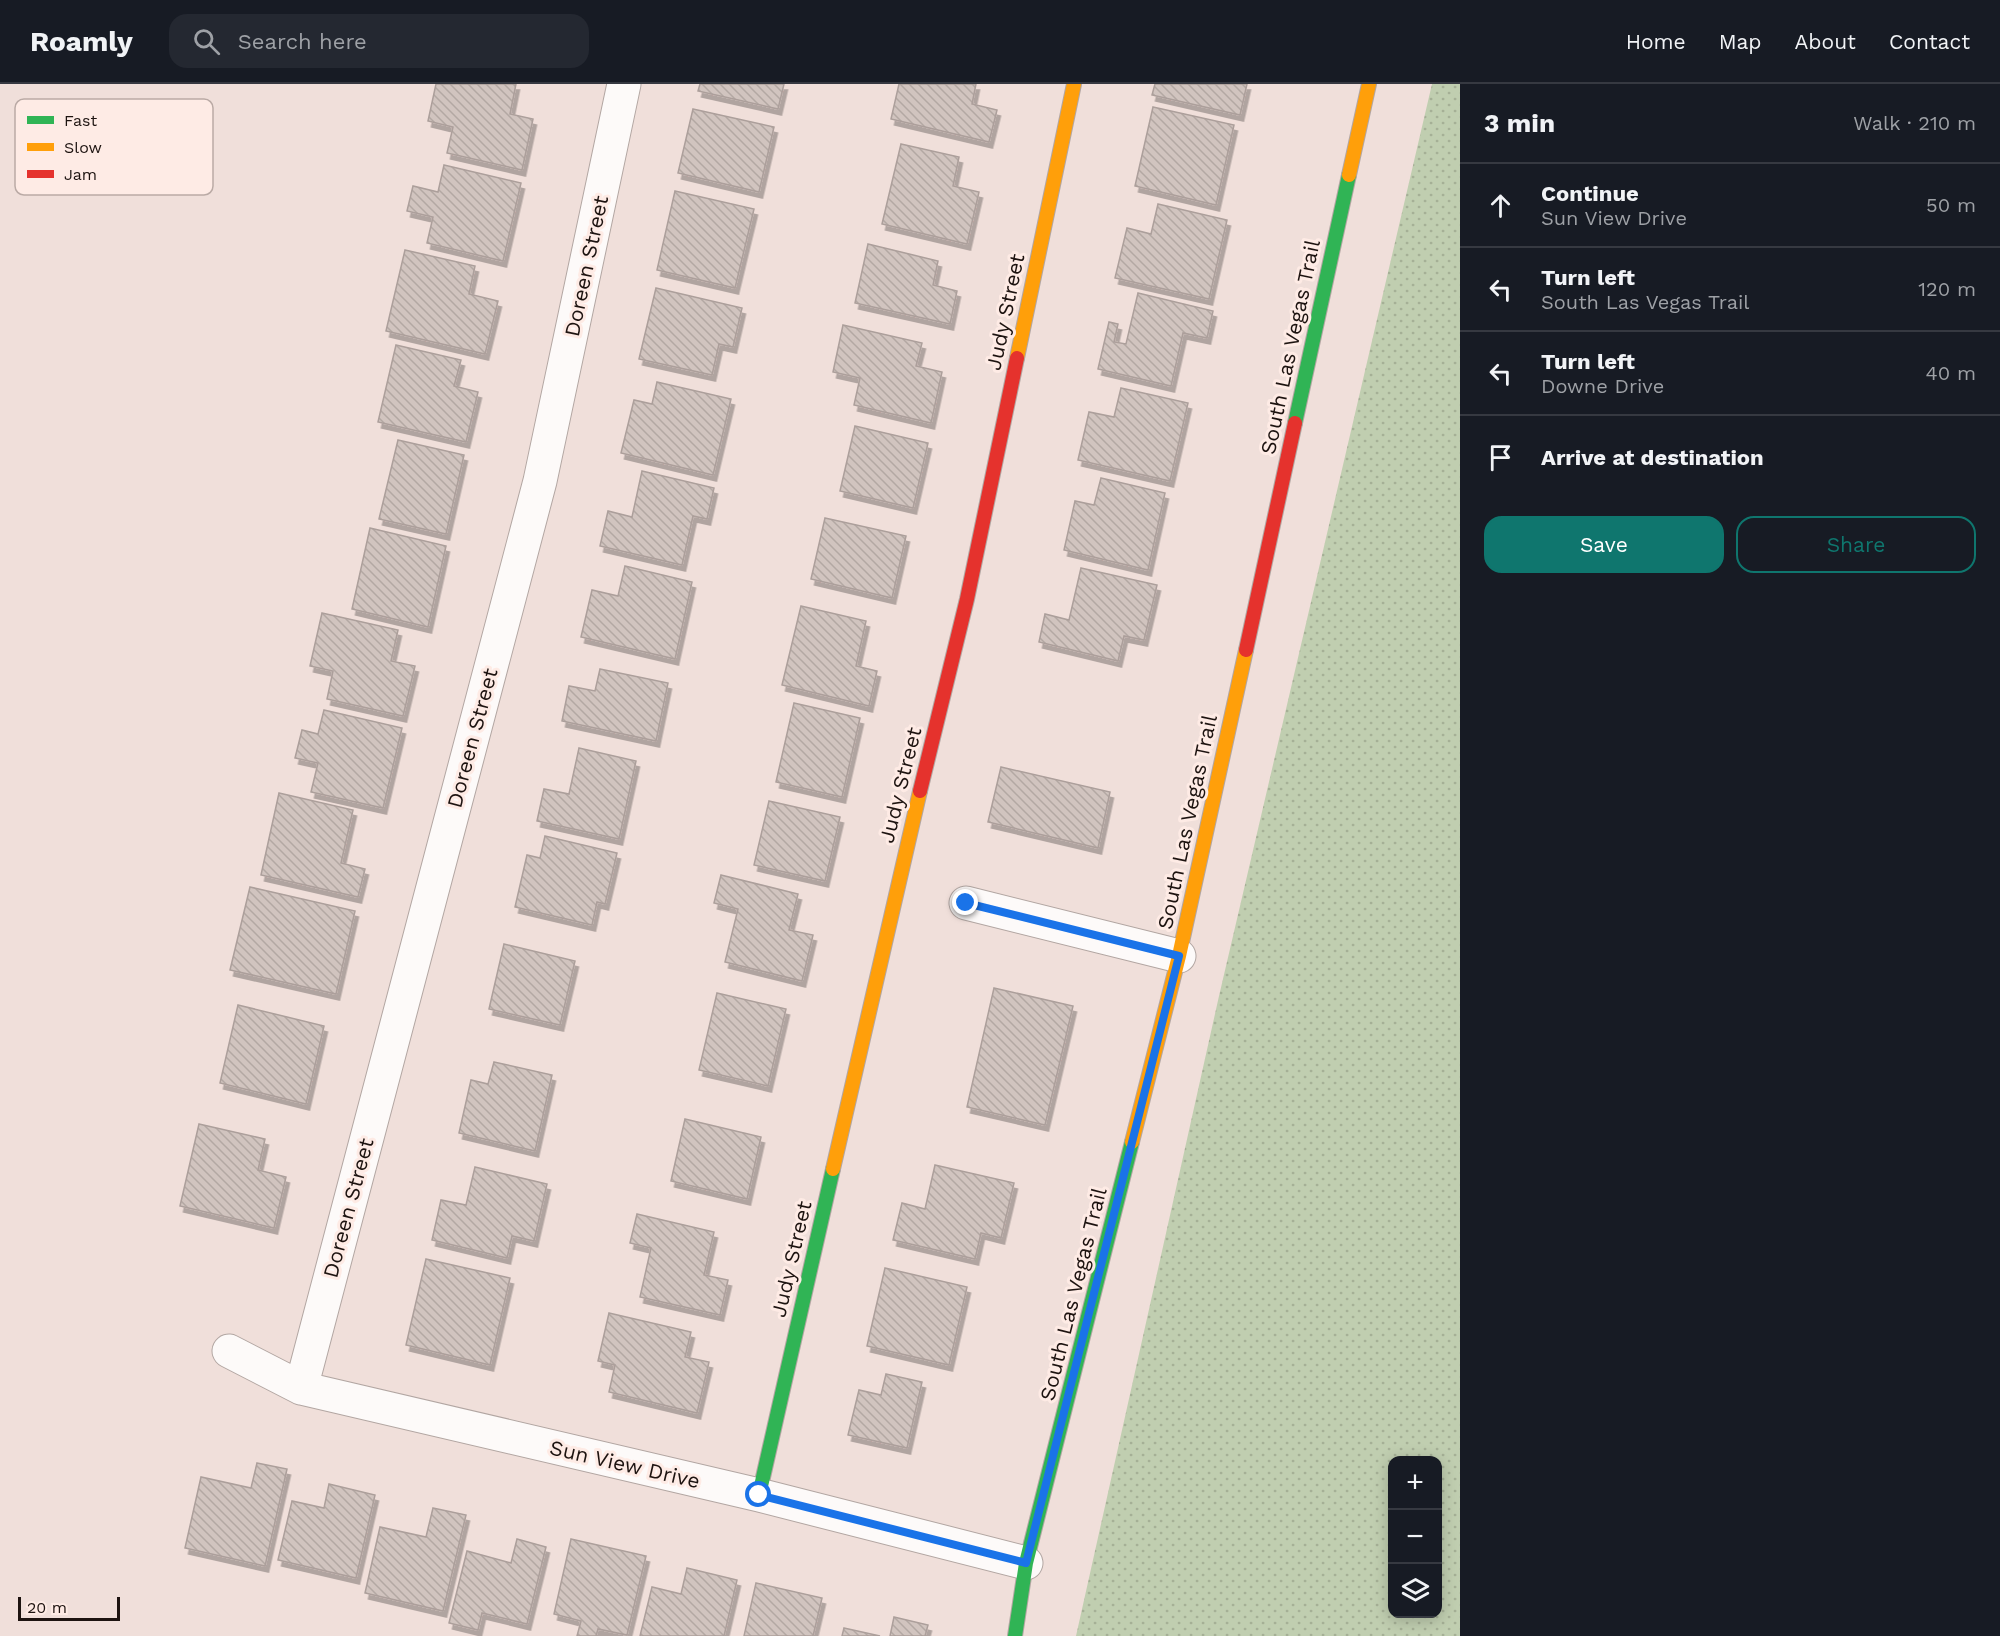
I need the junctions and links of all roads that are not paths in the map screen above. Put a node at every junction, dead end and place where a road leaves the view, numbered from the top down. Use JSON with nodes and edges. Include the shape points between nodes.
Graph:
{"nodes":[{"id":1,"x":624,"y":84,"type":"edge"},
{"id":2,"x":1074,"y":84,"type":"edge"},
{"id":3,"x":1369,"y":84,"type":"edge"},
{"id":4,"x":966,"y":903,"type":"dead end"},
{"id":5,"x":1179,"y":956,"type":"junction"},
{"id":6,"x":229,"y":1351,"type":"dead end"},
{"id":7,"x":301,"y":1388,"type":"junction"},
{"id":8,"x":759,"y":1495,"type":"junction"},
{"id":9,"x":1026,"y":1563,"type":"junction"},
{"id":10,"x":1015,"y":1636,"type":"edge"}],
"edges":[{"from":1,"to":7,"type":"street","name":"Doreen Street","via":[[540,481]]},
{"from":2,"to":8,"type":"main road","name":"Judy Street","via":[[967,599],[893,900]]},
{"from":3,"to":5,"type":"main road","name":"South Las Vegas Trail"},
{"from":4,"to":5,"type":"street"},
{"from":5,"to":9,"type":"main road","name":"South Las Vegas Trail"},
{"from":6,"to":7,"type":"street","name":"Sun View Drive"},
{"from":7,"to":8,"type":"street","name":"Sun View Drive"},
{"from":8,"to":9,"type":"street","name":"Sun View Drive"},
{"from":9,"to":10,"type":"main road","name":"South Las Vegas Trail"}]}
